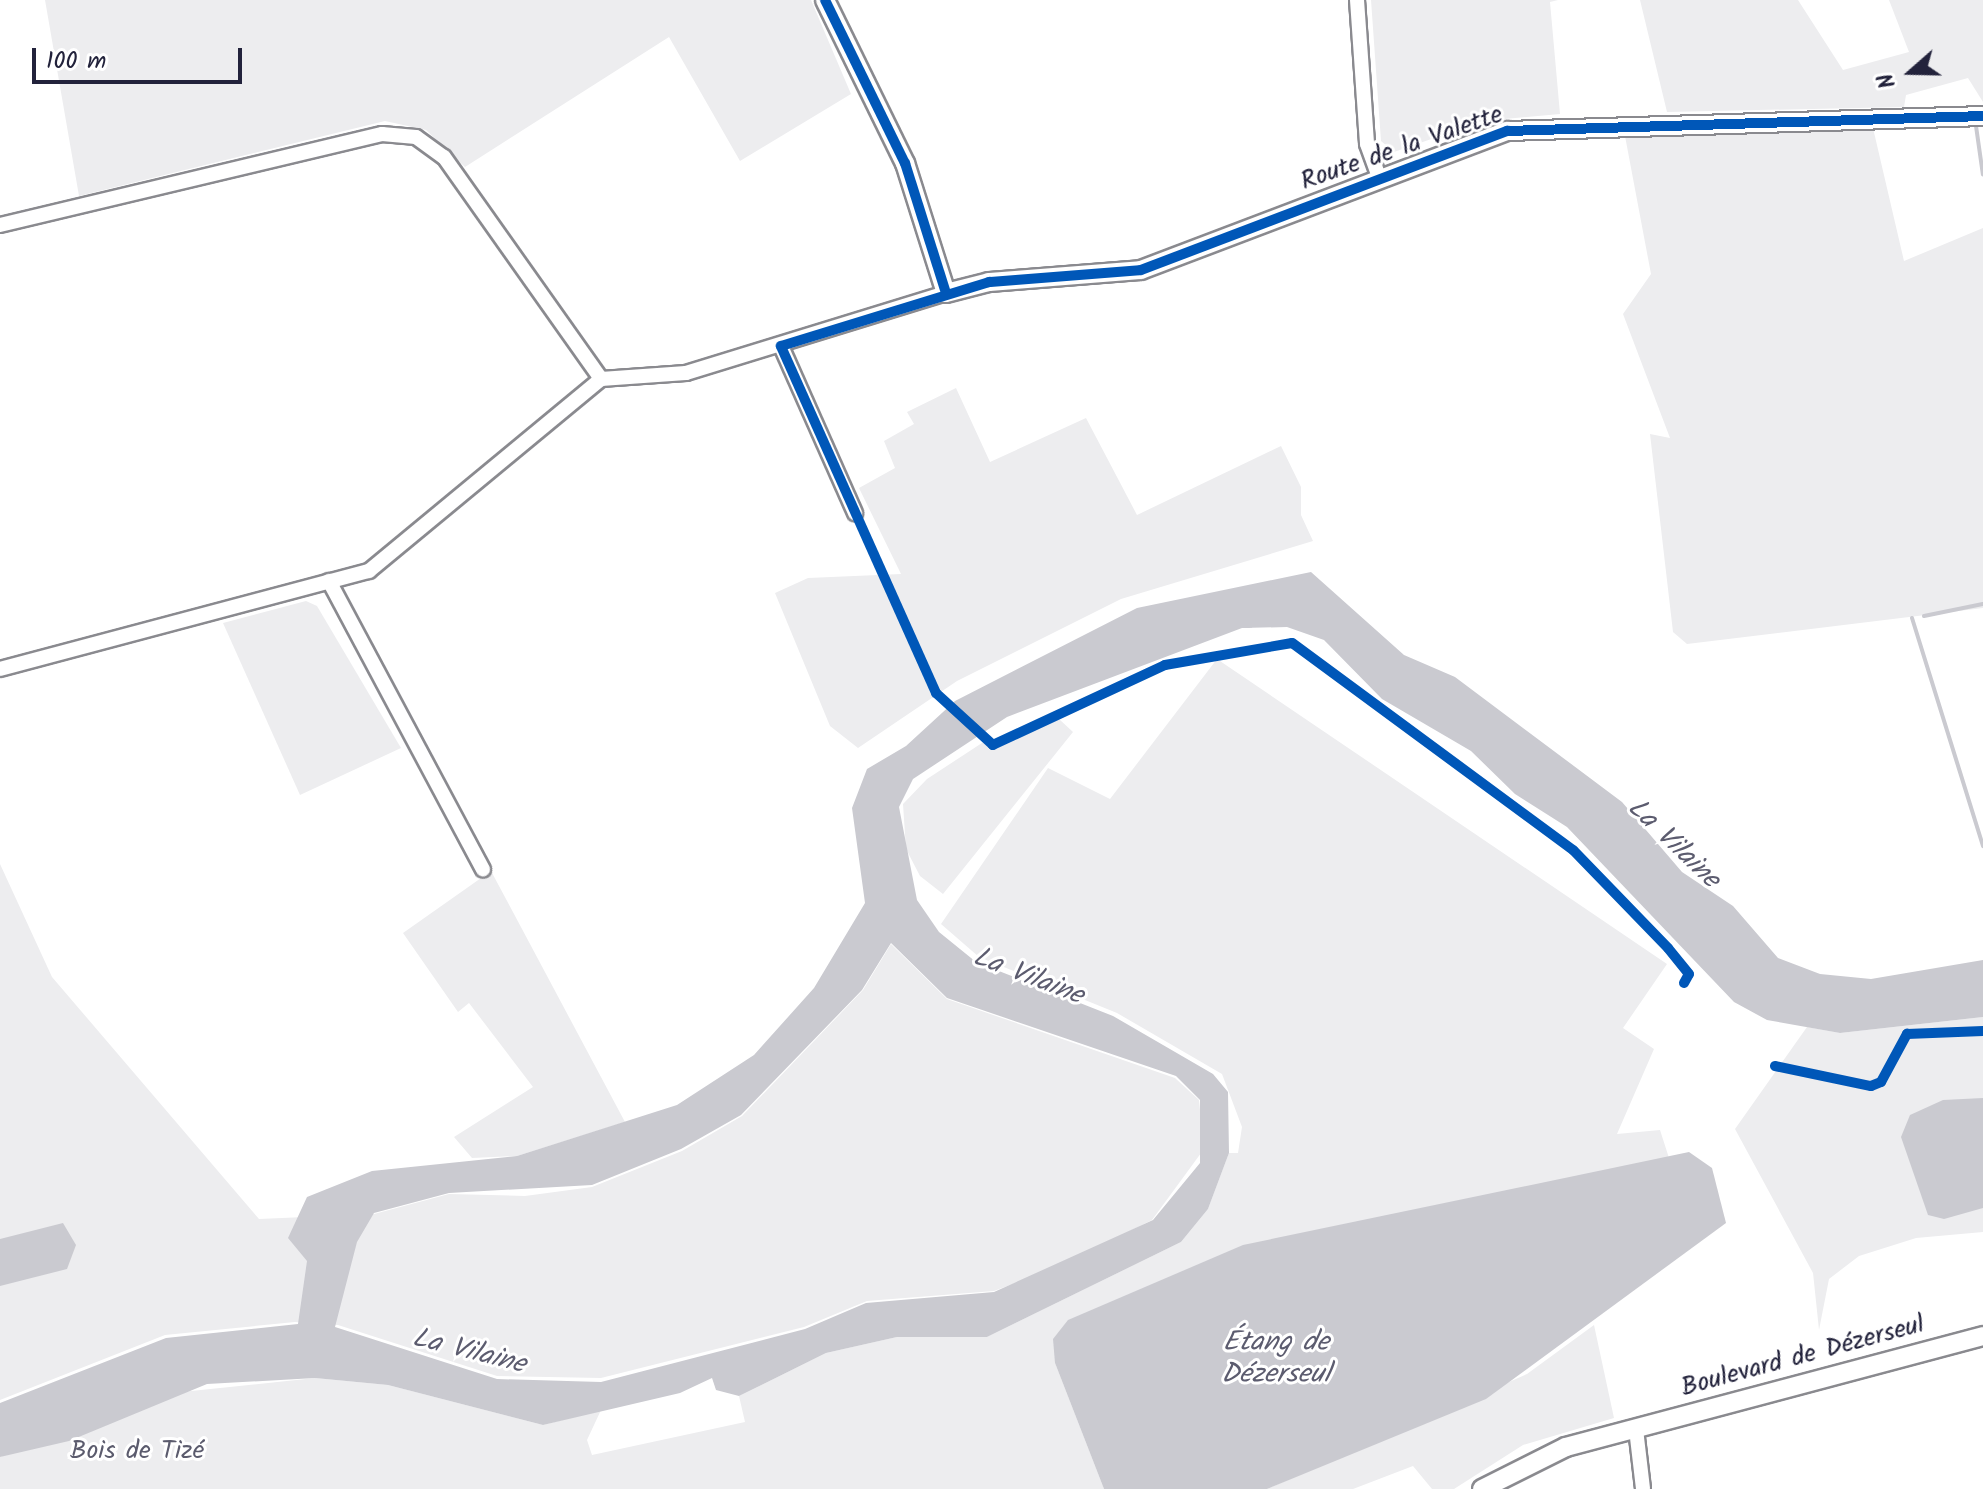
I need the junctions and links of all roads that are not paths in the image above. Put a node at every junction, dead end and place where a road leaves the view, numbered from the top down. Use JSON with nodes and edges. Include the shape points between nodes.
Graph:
{"nodes":[{"id":1,"x":825,"y":0,"type":"edge"},
{"id":2,"x":1357,"y":0,"type":"edge"},
{"id":3,"x":1983,"y":116,"type":"edge"},
{"id":4,"x":1378,"y":175,"type":"junction"},
{"id":5,"x":0,"y":225,"type":"edge"},
{"id":6,"x":946,"y":293,"type":"junction"},
{"id":7,"x":781,"y":346,"type":"junction"},
{"id":8,"x":601,"y":379,"type":"junction"},
{"id":9,"x":855,"y":513,"type":"dead end"},
{"id":10,"x":329,"y":581,"type":"junction"},
{"id":11,"x":0,"y":669,"type":"edge"},
{"id":12,"x":483,"y":869,"type":"dead end"},
{"id":13,"x":1983,"y":1336,"type":"edge"},
{"id":14,"x":1636,"y":1429,"type":"junction"},
{"id":15,"x":1482,"y":1489,"type":"edge"},
{"id":16,"x":1643,"y":1489,"type":"edge"}],
"edges":[{"from":1,"to":6,"type":"street","via":[[905,163]]},
{"from":2,"to":4,"type":"street","via":[[1367,144]]},
{"from":3,"to":4,"type":"street","name":"Route de la Valette","via":[[1507,131]]},
{"from":4,"to":6,"type":"street","name":"Route de la Valette","via":[[1141,270],[989,282]]},
{"from":5,"to":8,"type":"street","via":[[382,134],[416,137],[444,157]]},
{"from":6,"to":7,"type":"street"},
{"from":7,"to":8,"type":"street","via":[[686,373]]},
{"from":7,"to":9,"type":"street"},
{"from":8,"to":10,"type":"street","via":[[369,571]]},
{"from":10,"to":11,"type":"street"},
{"from":10,"to":12,"type":"street"},
{"from":13,"to":14,"type":"street","name":"Boulevard de Dézerseul"},
{"from":14,"to":15,"type":"street","name":"Boulevard de Dézerseul","via":[[1552,1452]]},
{"from":14,"to":16,"type":"street"}]}
